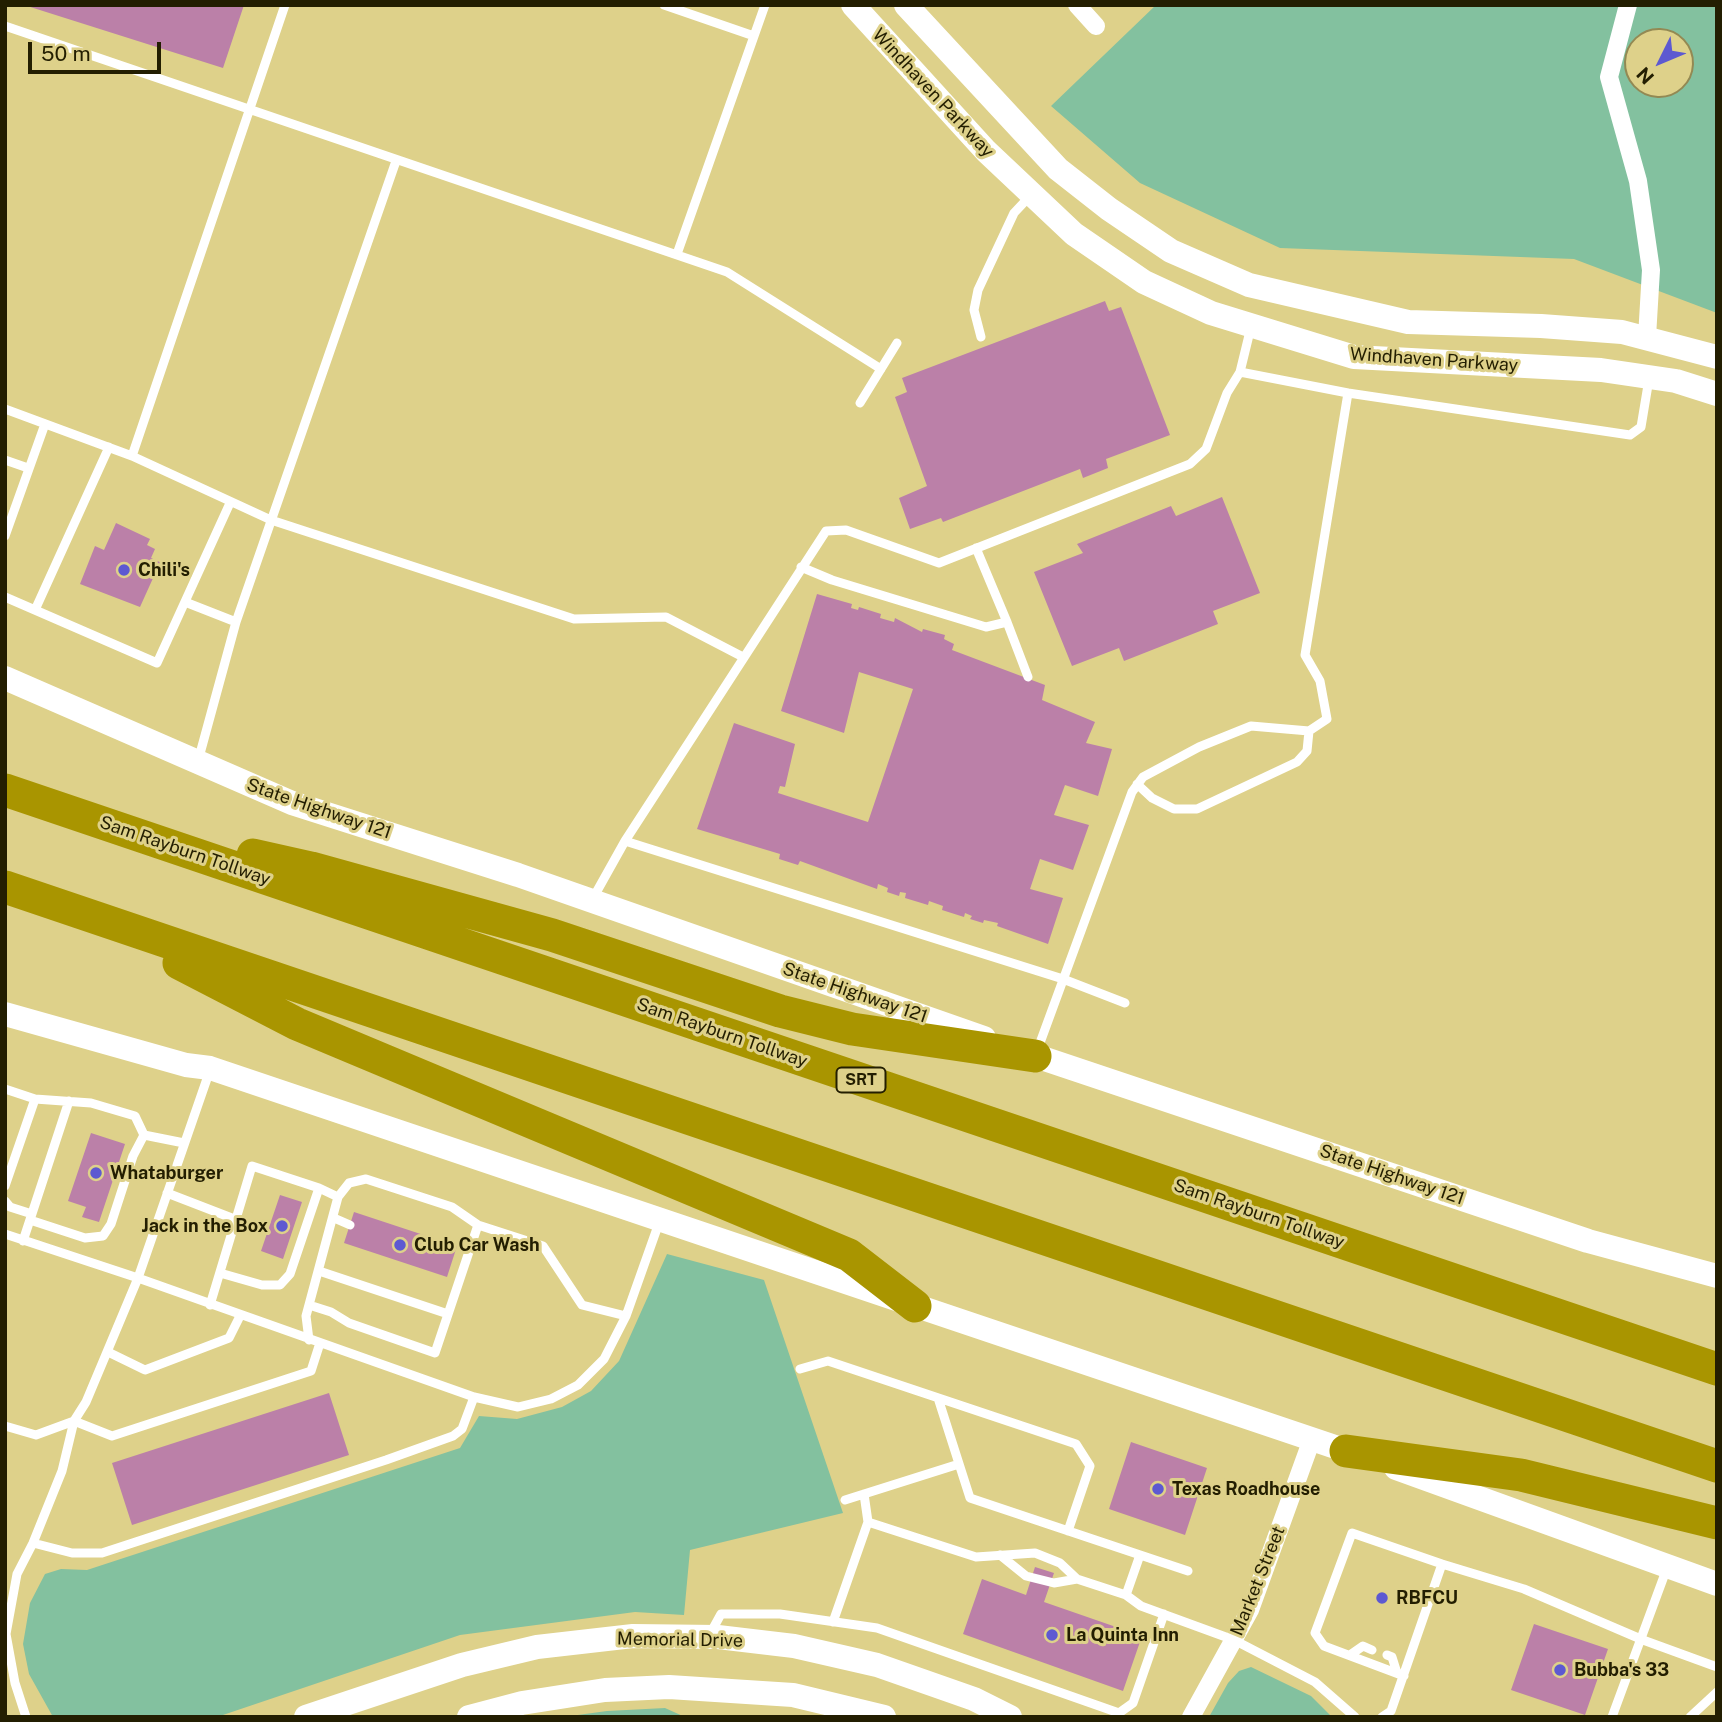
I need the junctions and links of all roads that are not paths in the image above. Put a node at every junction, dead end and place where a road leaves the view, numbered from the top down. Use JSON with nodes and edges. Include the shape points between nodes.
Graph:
{"nodes":[{"id":1,"x":285,"y":5,"type":"edge"},
{"id":2,"x":664,"y":5,"type":"edge"},
{"id":3,"x":765,"y":5,"type":"edge"},
{"id":4,"x":853,"y":5,"type":"edge"},
{"id":5,"x":906,"y":5,"type":"edge"},
{"id":6,"x":1077,"y":5,"type":"edge"},
{"id":7,"x":1628,"y":5,"type":"edge"},
{"id":8,"x":5,"y":26,"type":"edge"},
{"id":9,"x":1096,"y":26,"type":"dead end"},
{"id":10,"x":754,"y":36,"type":"junction"},
{"id":11,"x":251,"y":109,"type":"junction"},
{"id":12,"x":396,"y":161,"type":"junction"},
{"id":13,"x":1058,"y":169,"type":"junction"},
{"id":14,"x":1030,"y":196,"type":"junction"},
{"id":15,"x":677,"y":254,"type":"junction"},
{"id":16,"x":1251,"y":327,"type":"junction"},
{"id":17,"x":981,"y":337,"type":"dead end"},
{"id":18,"x":1647,"y":337,"type":"junction"},
{"id":19,"x":897,"y":343,"type":"dead end"},
{"id":20,"x":1717,"y":357,"type":"edge"},
{"id":21,"x":881,"y":369,"type":"junction"},
{"id":22,"x":1240,"y":372,"type":"junction"},
{"id":23,"x":1650,"y":377,"type":"junction"},
{"id":24,"x":1348,"y":393,"type":"junction"},
{"id":25,"x":1717,"y":394,"type":"edge"},
{"id":26,"x":860,"y":403,"type":"dead end"},
{"id":27,"x":5,"y":409,"type":"edge"},
{"id":28,"x":45,"y":424,"type":"junction"},
{"id":29,"x":109,"y":447,"type":"junction"},
{"id":30,"x":132,"y":456,"type":"junction"},
{"id":31,"x":5,"y":460,"type":"edge"},
{"id":32,"x":28,"y":468,"type":"junction"},
{"id":33,"x":230,"y":503,"type":"junction"},
{"id":34,"x":271,"y":520,"type":"junction"},
{"id":35,"x":5,"y":536,"type":"edge"},
{"id":36,"x":976,"y":548,"type":"junction"},
{"id":37,"x":801,"y":567,"type":"junction"},
{"id":38,"x":5,"y":597,"type":"edge"},
{"id":39,"x":185,"y":602,"type":"junction"},
{"id":40,"x":35,"y":610,"type":"junction"},
{"id":41,"x":236,"y":622,"type":"junction"},
{"id":42,"x":1007,"y":622,"type":"junction"},
{"id":43,"x":743,"y":657,"type":"junction"},
{"id":44,"x":1028,"y":677,"type":"dead end"},
{"id":45,"x":5,"y":678,"type":"edge"},
{"id":46,"x":1309,"y":731,"type":"junction"},
{"id":47,"x":197,"y":763,"type":"junction"},
{"id":48,"x":1138,"y":784,"type":"junction"},
{"id":49,"x":5,"y":790,"type":"edge"},
{"id":50,"x":99,"y":822,"type":"junction"},
{"id":51,"x":625,"y":841,"type":"junction"},
{"id":52,"x":5,"y":887,"type":"edge"},
{"id":53,"x":592,"y":901,"type":"junction"},
{"id":54,"x":87,"y":915,"type":"junction"},
{"id":55,"x":1063,"y":979,"type":"junction"},
{"id":56,"x":1125,"y":1003,"type":"dead end"},
{"id":57,"x":5,"y":1014,"type":"edge"},
{"id":58,"x":1035,"y":1056,"type":"junction"},
{"id":59,"x":211,"y":1068,"type":"junction"},
{"id":60,"x":5,"y":1089,"type":"edge"},
{"id":61,"x":35,"y":1098,"type":"junction"},
{"id":62,"x":69,"y":1101,"type":"junction"},
{"id":63,"x":144,"y":1135,"type":"junction"},
{"id":64,"x":184,"y":1143,"type":"junction"},
{"id":65,"x":5,"y":1186,"type":"edge"},
{"id":66,"x":319,"y":1188,"type":"junction"},
{"id":67,"x":167,"y":1193,"type":"junction"},
{"id":68,"x":338,"y":1197,"type":"junction"},
{"id":69,"x":5,"y":1201,"type":"edge"},
{"id":70,"x":31,"y":1217,"type":"junction"},
{"id":71,"x":334,"y":1218,"type":"junction"},
{"id":72,"x":660,"y":1219,"type":"junction"},
{"id":73,"x":237,"y":1220,"type":"junction"},
{"id":74,"x":350,"y":1225,"type":"dead end"},
{"id":75,"x":478,"y":1225,"type":"junction"},
{"id":76,"x":5,"y":1234,"type":"edge"},
{"id":77,"x":23,"y":1241,"type":"junction"},
{"id":78,"x":452,"y":1261,"type":"dead end"},
{"id":79,"x":465,"y":1264,"type":"junction"},
{"id":80,"x":319,"y":1271,"type":"junction"},
{"id":81,"x":220,"y":1273,"type":"junction"},
{"id":82,"x":1717,"y":1276,"type":"edge"},
{"id":83,"x":138,"y":1278,"type":"junction"},
{"id":84,"x":210,"y":1305,"type":"junction"},
{"id":85,"x":309,"y":1305,"type":"junction"},
{"id":86,"x":915,"y":1306,"type":"junction"},
{"id":87,"x":448,"y":1314,"type":"junction"},
{"id":88,"x":240,"y":1316,"type":"junction"},
{"id":89,"x":626,"y":1316,"type":"junction"},
{"id":90,"x":309,"y":1340,"type":"junction"},
{"id":91,"x":320,"y":1343,"type":"junction"},
{"id":92,"x":108,"y":1352,"type":"junction"},
{"id":93,"x":800,"y":1369,"type":"dead end"},
{"id":94,"x":1717,"y":1369,"type":"edge"},
{"id":95,"x":474,"y":1397,"type":"junction"},
{"id":96,"x":938,"y":1398,"type":"junction"},
{"id":97,"x":74,"y":1421,"type":"junction"},
{"id":98,"x":5,"y":1426,"type":"edge"},
{"id":99,"x":1312,"y":1439,"type":"junction"},
{"id":100,"x":1346,"y":1451,"type":"junction"},
{"id":101,"x":959,"y":1464,"type":"junction"},
{"id":102,"x":1717,"y":1466,"type":"edge"},
{"id":103,"x":864,"y":1494,"type":"junction"},
{"id":104,"x":845,"y":1500,"type":"dead end"},
{"id":105,"x":868,"y":1522,"type":"junction"},
{"id":106,"x":1717,"y":1523,"type":"edge"},
{"id":107,"x":1068,"y":1531,"type":"junction"},
{"id":108,"x":33,"y":1543,"type":"junction"},
{"id":109,"x":1000,"y":1555,"type":"junction"},
{"id":110,"x":1140,"y":1555,"type":"junction"},
{"id":111,"x":1442,"y":1564,"type":"junction"},
{"id":112,"x":1668,"y":1566,"type":"junction"},
{"id":113,"x":1188,"y":1571,"type":"dead end"},
{"id":114,"x":16,"y":1574,"type":"junction"},
{"id":115,"x":5,"y":1579,"type":"edge"},
{"id":116,"x":1077,"y":1579,"type":"junction"},
{"id":117,"x":1717,"y":1584,"type":"edge"},
{"id":118,"x":1126,"y":1595,"type":"junction"},
{"id":119,"x":1164,"y":1614,"type":"junction"},
{"id":120,"x":833,"y":1622,"type":"junction"},
{"id":121,"x":708,"y":1637,"type":"junction"},
{"id":122,"x":1234,"y":1640,"type":"junction"},
{"id":123,"x":1643,"y":1640,"type":"junction"},
{"id":124,"x":1372,"y":1650,"type":"dead end"},
{"id":125,"x":1350,"y":1655,"type":"junction"},
{"id":126,"x":1387,"y":1655,"type":"dead end"},
{"id":127,"x":1717,"y":1667,"type":"edge"},
{"id":128,"x":1401,"y":1675,"type":"junction"},
{"id":129,"x":1717,"y":1692,"type":"edge"},
{"id":130,"x":26,"y":1717,"type":"edge"},
{"id":131,"x":306,"y":1717,"type":"edge"},
{"id":132,"x":469,"y":1717,"type":"edge"},
{"id":133,"x":884,"y":1717,"type":"edge"},
{"id":134,"x":1010,"y":1717,"type":"edge"},
{"id":135,"x":1191,"y":1717,"type":"edge"},
{"id":136,"x":1355,"y":1717,"type":"edge"},
{"id":137,"x":1382,"y":1717,"type":"edge"},
{"id":138,"x":1612,"y":1717,"type":"edge"},
{"id":139,"x":1690,"y":1717,"type":"edge"}],
"edges":[{"from":1,"to":11,"type":"lane"},
{"from":2,"to":10,"type":"lane"},
{"from":3,"to":10,"type":"lane"},
{"from":4,"to":14,"type":"main road","name":"Windhaven Parkway"},
{"from":5,"to":13,"type":"main road","name":"Windhaven Parkway"},
{"from":6,"to":9,"type":"street"},
{"from":7,"to":18,"type":"street","via":[[1609,77],[1638,181],[1651,270]]},
{"from":8,"to":11,"type":"lane"},
{"from":10,"to":15,"type":"lane"},
{"from":11,"to":12,"type":"lane"},
{"from":11,"to":30,"type":"lane"},
{"from":12,"to":15,"type":"lane"},
{"from":12,"to":34,"type":"lane"},
{"from":13,"to":14,"type":"main road"},
{"from":13,"to":18,"type":"main road","name":"Windhaven Parkway","via":[[1171,251],[1249,285],[1408,322],[1541,326]]},
{"from":14,"to":16,"type":"main road","name":"Windhaven Parkway","via":[[1074,234],[1144,282]]},
{"from":14,"to":17,"type":"lane","via":[[1014,213],[978,290],[974,310]]},
{"from":15,"to":21,"type":"lane","via":[[727,271]]},
{"from":16,"to":22,"type":"lane"},
{"from":16,"to":23,"type":"main road","name":"Windhaven Parkway","via":[[1354,357],[1601,370]]},
{"from":18,"to":20,"type":"main road","name":"Windhaven Parkway"},
{"from":18,"to":23,"type":"main road"},
{"from":19,"to":21,"type":"lane"},
{"from":21,"to":26,"type":"lane"},
{"from":22,"to":24,"type":"lane"},
{"from":22,"to":36,"type":"lane","via":[[1206,449],[1191,464]]},
{"from":23,"to":24,"type":"lane","via":[[1641,427],[1630,435]]},
{"from":23,"to":25,"type":"main road","name":"Windhaven Parkway"},
{"from":24,"to":46,"type":"lane","via":[[1305,655],[1320,681],[1327,719]]},
{"from":27,"to":28,"type":"lane"},
{"from":28,"to":29,"type":"lane"},
{"from":28,"to":32,"type":"lane"},
{"from":29,"to":30,"type":"lane"},
{"from":29,"to":40,"type":"lane"},
{"from":30,"to":33,"type":"lane"},
{"from":31,"to":32,"type":"lane"},
{"from":32,"to":35,"type":"lane"},
{"from":33,"to":34,"type":"lane"},
{"from":33,"to":39,"type":"lane"},
{"from":34,"to":41,"type":"lane"},
{"from":34,"to":43,"type":"lane","via":[[574,620],[666,617]]},
{"from":36,"to":37,"type":"lane","via":[[939,563],[846,530],[826,531]]},
{"from":36,"to":42,"type":"lane"},
{"from":37,"to":42,"type":"lane","via":[[986,627]]},
{"from":37,"to":43,"type":"lane"},
{"from":38,"to":40,"type":"lane"},
{"from":39,"to":40,"type":"lane","via":[[157,663]]},
{"from":39,"to":41,"type":"lane"},
{"from":41,"to":47,"type":"lane"},
{"from":42,"to":44,"type":"lane"},
{"from":43,"to":51,"type":"lane"},
{"from":45,"to":47,"type":"main road","name":"State Highway 121"},
{"from":46,"to":48,"type":"lane","via":[[1251,726],[1199,747]]},
{"from":46,"to":48,"type":"lane","via":[[1307,751],[1297,762],[1197,809],[1174,809]]},
{"from":47,"to":53,"type":"main road","name":"State Highway 121","via":[[292,803]]},
{"from":48,"to":55,"type":"lane"},
{"from":49,"to":50,"type":"highway","name":"Sam Rayburn Tollway","number":"SRT"},
{"from":50,"to":58,"type":"highway","via":[[311,867],[552,935],[792,1014],[852,1029]]},
{"from":50,"to":94,"type":"highway","name":"Sam Rayburn Tollway","number":"SRT"},
{"from":51,"to":53,"type":"lane"},
{"from":51,"to":55,"type":"lane"},
{"from":52,"to":54,"type":"highway"},
{"from":53,"to":58,"type":"main road","name":"State Highway 121"},
{"from":54,"to":86,"type":"highway","via":[[297,1024],[849,1255]]},
{"from":54,"to":102,"type":"highway"},
{"from":55,"to":56,"type":"lane"},
{"from":55,"to":58,"type":"lane"},
{"from":57,"to":59,"type":"main road"},
{"from":58,"to":82,"type":"main road","name":"State Highway 121","via":[[1588,1241]]},
{"from":59,"to":64,"type":"lane"},
{"from":59,"to":72,"type":"main road"},
{"from":60,"to":61,"type":"lane"},
{"from":61,"to":62,"type":"lane"},
{"from":61,"to":65,"type":"lane"},
{"from":62,"to":63,"type":"lane","via":[[135,1116]]},
{"from":62,"to":70,"type":"lane"},
{"from":63,"to":64,"type":"lane"},
{"from":63,"to":70,"type":"lane","via":[[103,1236],[85,1238]]},
{"from":64,"to":67,"type":"lane"},
{"from":66,"to":68,"type":"lane"},
{"from":66,"to":73,"type":"lane","via":[[252,1166]]},
{"from":66,"to":81,"type":"lane","via":[[290,1274],[280,1285],[262,1285]]},
{"from":67,"to":73,"type":"lane"},
{"from":67,"to":83,"type":"lane"},
{"from":68,"to":71,"type":"lane"},
{"from":68,"to":75,"type":"lane","via":[[349,1183],[366,1179],[452,1207]]},
{"from":69,"to":70,"type":"lane"},
{"from":70,"to":77,"type":"lane"},
{"from":71,"to":74,"type":"lane"},
{"from":71,"to":80,"type":"lane"},
{"from":72,"to":86,"type":"main road"},
{"from":72,"to":89,"type":"lane"},
{"from":73,"to":81,"type":"lane"},
{"from":75,"to":79,"type":"lane"},
{"from":75,"to":89,"type":"lane","via":[[543,1246],[582,1306]]},
{"from":76,"to":77,"type":"lane"},
{"from":77,"to":83,"type":"lane"},
{"from":78,"to":79,"type":"lane"},
{"from":79,"to":87,"type":"lane"},
{"from":80,"to":85,"type":"lane"},
{"from":80,"to":87,"type":"lane"},
{"from":81,"to":84,"type":"lane"},
{"from":83,"to":84,"type":"lane"},
{"from":83,"to":92,"type":"lane"},
{"from":84,"to":88,"type":"lane"},
{"from":85,"to":87,"type":"lane","via":[[435,1353]]},
{"from":85,"to":90,"type":"lane"},
{"from":86,"to":99,"type":"main road"},
{"from":88,"to":90,"type":"lane"},
{"from":88,"to":92,"type":"lane","via":[[229,1338],[145,1370]]},
{"from":89,"to":95,"type":"lane","via":[[604,1359],[578,1385],[551,1399],[519,1407]]},
{"from":90,"to":91,"type":"lane"},
{"from":91,"to":95,"type":"lane"},
{"from":91,"to":97,"type":"lane","via":[[311,1371],[111,1436]]},
{"from":92,"to":97,"type":"lane"},
{"from":93,"to":96,"type":"lane","via":[[828,1361]]},
{"from":95,"to":108,"type":"lane","via":[[462,1429],[453,1436],[386,1460],[102,1553],[72,1553]]},
{"from":96,"to":101,"type":"lane"},
{"from":96,"to":107,"type":"lane","via":[[1076,1444],[1090,1466]]},
{"from":97,"to":98,"type":"lane","via":[[36,1435]]},
{"from":97,"to":108,"type":"lane","via":[[62,1471]]},
{"from":99,"to":100,"type":"main road"},
{"from":99,"to":122,"type":"street","name":"Market Street","via":[[1250,1610]]},
{"from":100,"to":106,"type":"highway","via":[[1521,1475]]},
{"from":100,"to":112,"type":"main road"},
{"from":101,"to":103,"type":"lane"},
{"from":101,"to":107,"type":"lane","via":[[970,1498]]},
{"from":103,"to":104,"type":"lane"},
{"from":103,"to":105,"type":"lane"},
{"from":105,"to":109,"type":"lane","via":[[976,1557]]},
{"from":105,"to":120,"type":"lane"},
{"from":107,"to":110,"type":"lane"},
{"from":108,"to":114,"type":"lane"},
{"from":109,"to":116,"type":"lane","via":[[1035,1553],[1060,1563]]},
{"from":109,"to":116,"type":"lane","via":[[1026,1576],[1054,1583]]},
{"from":110,"to":113,"type":"lane"},
{"from":110,"to":118,"type":"lane"},
{"from":111,"to":123,"type":"lane","via":[[1524,1589]]},
{"from":111,"to":125,"type":"lane","via":[[1352,1532],[1315,1633],[1324,1646]]},
{"from":111,"to":128,"type":"lane"},
{"from":112,"to":117,"type":"main road"},
{"from":112,"to":123,"type":"lane"},
{"from":114,"to":115,"type":"lane"},
{"from":114,"to":130,"type":"lane","via":[[6,1634]]},
{"from":116,"to":118,"type":"lane"},
{"from":118,"to":119,"type":"lane"},
{"from":119,"to":120,"type":"lane","via":[[1133,1703],[1119,1713],[932,1645],[877,1628]]},
{"from":119,"to":122,"type":"lane"},
{"from":120,"to":121,"type":"lane","via":[[780,1614],[722,1614]]},
{"from":121,"to":131,"type":"main road","name":"Memorial Drive","via":[[634,1636],[537,1647],[462,1665]]},
{"from":121,"to":134,"type":"main road","name":"Memorial Drive","via":[[794,1646],[877,1665],[974,1699]]},
{"from":122,"to":135,"type":"street","name":"Market Street"},
{"from":122,"to":136,"type":"lane","via":[[1315,1682]]},
{"from":123,"to":127,"type":"lane"},
{"from":123,"to":138,"type":"lane"},
{"from":124,"to":125,"type":"lane","via":[[1363,1646]]},
{"from":125,"to":128,"type":"lane"},
{"from":126,"to":128,"type":"lane"},
{"from":128,"to":137,"type":"lane","via":[[1391,1711]]},
{"from":129,"to":139,"type":"lane"},
{"from":132,"to":133,"type":"main road","via":[[605,1690],[669,1687],[793,1695]]}]}
